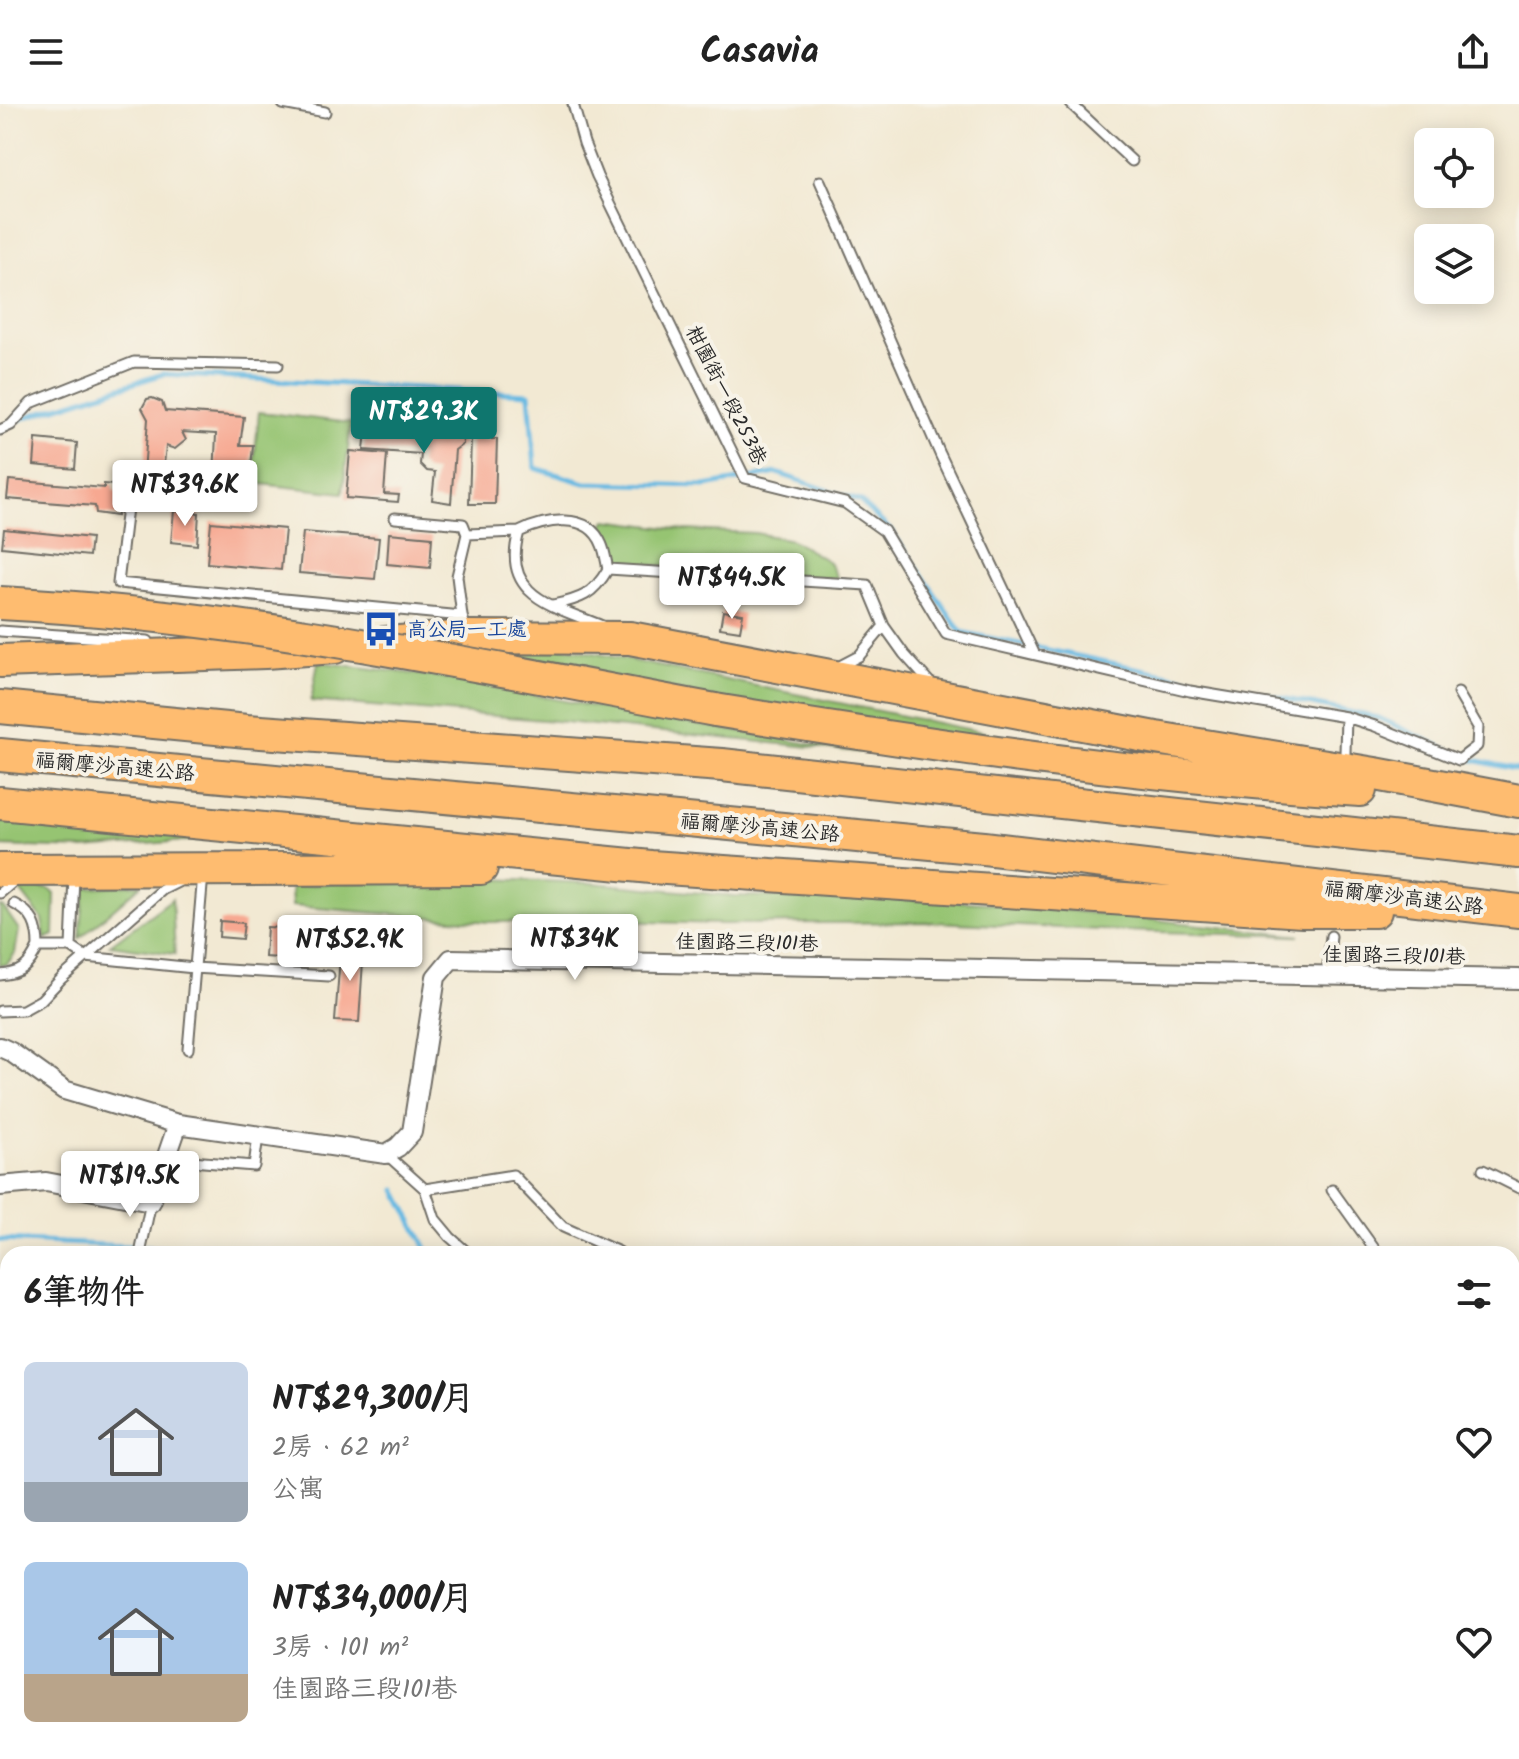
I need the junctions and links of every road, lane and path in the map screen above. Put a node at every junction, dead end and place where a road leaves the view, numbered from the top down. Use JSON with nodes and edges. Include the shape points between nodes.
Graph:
{"nodes":[{"id":1,"x":283,"y":104,"type":"edge"},
{"id":2,"x":573,"y":104,"type":"edge"},
{"id":3,"x":1071,"y":104,"type":"edge"},
{"id":4,"x":325,"y":112,"type":"dead end"},
{"id":5,"x":1132,"y":161,"type":"dead end"},
{"id":6,"x":820,"y":181,"type":"dead end"},
{"id":7,"x":278,"y":365,"type":"dead end"},
{"id":8,"x":0,"y":430,"type":"edge"},
{"id":9,"x":128,"y":499,"type":"dead end"},
{"id":10,"x":395,"y":518,"type":"dead end"},
{"id":11,"x":519,"y":532,"type":"junction"},
{"id":12,"x":467,"y":534,"type":"junction"},
{"id":13,"x":608,"y":569,"type":"junction"},
{"id":14,"x":0,"y":603,"type":"edge"},
{"id":15,"x":553,"y":605,"type":"junction"},
{"id":16,"x":465,"y":626,"type":"junction"},
{"id":17,"x":884,"y":626,"type":"junction"},
{"id":18,"x":0,"y":631,"type":"edge"},
{"id":19,"x":630,"y":638,"type":"junction"},
{"id":20,"x":157,"y":642,"type":"dead end"},
{"id":21,"x":173,"y":643,"type":"dead end"},
{"id":22,"x":265,"y":652,"type":"junction"},
{"id":23,"x":1034,"y":653,"type":"junction"},
{"id":24,"x":0,"y":661,"type":"edge"},
{"id":25,"x":824,"y":674,"type":"junction"},
{"id":26,"x":1458,"y":693,"type":"dead end"},
{"id":27,"x":944,"y":698,"type":"junction"},
{"id":28,"x":0,"y":707,"type":"edge"},
{"id":29,"x":1346,"y":717,"type":"junction"},
{"id":30,"x":1345,"y":753,"type":"dead end"},
{"id":31,"x":0,"y":755,"type":"edge"},
{"id":32,"x":0,"y":803,"type":"edge"},
{"id":33,"x":1519,"y":803,"type":"edge"},
{"id":34,"x":1519,"y":852,"type":"edge"},
{"id":35,"x":651,"y":867,"type":"junction"},
{"id":36,"x":13,"y":870,"type":"edge"},
{"id":37,"x":75,"y":870,"type":"junction"},
{"id":38,"x":203,"y":871,"type":"junction"},
{"id":39,"x":0,"y":893,"type":"edge"},
{"id":40,"x":14,"y":904,"type":"dead end"},
{"id":41,"x":1514,"y":911,"type":"edge"},
{"id":42,"x":1331,"y":936,"type":"dead end"},
{"id":43,"x":38,"y":947,"type":"junction"},
{"id":44,"x":71,"y":947,"type":"junction"},
{"id":45,"x":86,"y":957,"type":"junction"},
{"id":46,"x":194,"y":968,"type":"junction"},
{"id":47,"x":0,"y":975,"type":"edge"},
{"id":48,"x":1327,"y":975,"type":"junction"},
{"id":49,"x":329,"y":976,"type":"dead end"},
{"id":50,"x":1519,"y":979,"type":"edge"},
{"id":51,"x":0,"y":1011,"type":"edge"},
{"id":52,"x":0,"y":1047,"type":"edge"},
{"id":53,"x":188,"y":1049,"type":"dead end"},
{"id":54,"x":178,"y":1124,"type":"junction"},
{"id":55,"x":258,"y":1136,"type":"junction"},
{"id":56,"x":386,"y":1154,"type":"junction"},
{"id":57,"x":166,"y":1159,"type":"junction"},
{"id":58,"x":1483,"y":1170,"type":"dead end"},
{"id":59,"x":0,"y":1186,"type":"edge"},
{"id":60,"x":1519,"y":1188,"type":"edge"},
{"id":61,"x":425,"y":1189,"type":"junction"},
{"id":62,"x":1332,"y":1190,"type":"dead end"},
{"id":63,"x":151,"y":1202,"type":"junction"},
{"id":64,"x":142,"y":1246,"type":"edge"},
{"id":65,"x":460,"y":1246,"type":"edge"},
{"id":66,"x":606,"y":1246,"type":"edge"},
{"id":67,"x":1372,"y":1246,"type":"edge"}],
"edges":[{"from":1,"to":4,"type":"lane"},
{"from":2,"to":23,"type":"lane","name":"柑園街一段253巷","via":[[597,176],[745,478],[845,503],[884,531],[946,634]]},
{"from":3,"to":5,"type":"lane"},
{"from":6,"to":23,"type":"lane"},
{"from":7,"to":8,"type":"lane","via":[[134,362],[31,403]]},
{"from":9,"to":16,"type":"lane","via":[[118,583]]},
{"from":10,"to":12,"type":"lane","via":[[463,524]]},
{"from":11,"to":12,"type":"lane"},
{"from":11,"to":13,"type":"lane","via":[[565,520],[585,526],[601,542]]},
{"from":11,"to":15,"type":"lane","via":[[513,552],[519,579],[529,594]]},
{"from":12,"to":16,"type":"lane","via":[[457,576]]},
{"from":13,"to":15,"type":"lane","via":[[580,599]]},
{"from":13,"to":17,"type":"lane","via":[[867,585]]},
{"from":14,"to":33,"type":"highway","bridge":true,"via":[[72,606],[317,636],[930,745],[1237,782]]},
{"from":15,"to":19,"type":"lane"},
{"from":16,"to":19,"type":"highway"},
{"from":16,"to":22,"type":"highway"},
{"from":17,"to":25,"type":"lane","via":[[859,656]]},
{"from":17,"to":27,"type":"lane"},
{"from":18,"to":20,"type":"lane"},
{"from":19,"to":25,"type":"highway"},
{"from":21,"to":22,"type":"lane"},
{"from":22,"to":24,"type":"highway"},
{"from":23,"to":29,"type":"lane","name":"柑園街一段253巷","via":[[1190,691]]},
{"from":25,"to":27,"type":"highway"},
{"from":26,"to":29,"type":"lane","name":"柑園街一段253巷","via":[[1478,727],[1477,746],[1459,760]]},
{"from":27,"to":33,"type":"highway"},
{"from":28,"to":34,"type":"highway","via":[[247,731],[722,765]]},
{"from":29,"to":30,"type":"lane"},
{"from":31,"to":41,"type":"highway","name":"福爾摩沙高速公路","via":[[984,848]]},
{"from":32,"to":35,"type":"highway"},
{"from":35,"to":38,"type":"highway"},
{"from":35,"to":41,"type":"highway","via":[[1303,911]]},
{"from":36,"to":37,"type":"highway"},
{"from":36,"to":39,"type":"lane"},
{"from":37,"to":38,"type":"highway"},
{"from":37,"to":44,"type":"lane"},
{"from":38,"to":45,"type":"lane","via":[[162,890]]},
{"from":38,"to":46,"type":"lane"},
{"from":40,"to":43,"type":"lane","via":[[33,918]]},
{"from":42,"to":48,"type":"lane"},
{"from":43,"to":44,"type":"lane"},
{"from":43,"to":47,"type":"lane","via":[[19,973]]},
{"from":44,"to":45,"type":"lane"},
{"from":45,"to":46,"type":"lane"},
{"from":45,"to":51,"type":"lane","via":[[41,1000],[23,1010]]},
{"from":46,"to":49,"type":"lane"},
{"from":46,"to":53,"type":"lane"},
{"from":48,"to":50,"type":"street","name":"佳園路三段101巷"},
{"from":48,"to":56,"type":"street","name":"佳園路三段101巷","via":[[451,959],[436,977],[412,1132]]},
{"from":52,"to":54,"type":"street","via":[[64,1090]]},
{"from":54,"to":55,"type":"street"},
{"from":54,"to":57,"type":"street"},
{"from":55,"to":56,"type":"street"},
{"from":55,"to":57,"type":"lane","via":[[254,1166]]},
{"from":56,"to":61,"type":"lane"},
{"from":57,"to":63,"type":"street"},
{"from":58,"to":60,"type":"lane"},
{"from":59,"to":63,"type":"street","via":[[46,1182]]},
{"from":61,"to":65,"type":"lane","via":[[435,1219]]},
{"from":61,"to":66,"type":"lane","via":[[513,1175],[563,1227]]},
{"from":62,"to":67,"type":"lane"},
{"from":63,"to":64,"type":"lane"}]}
